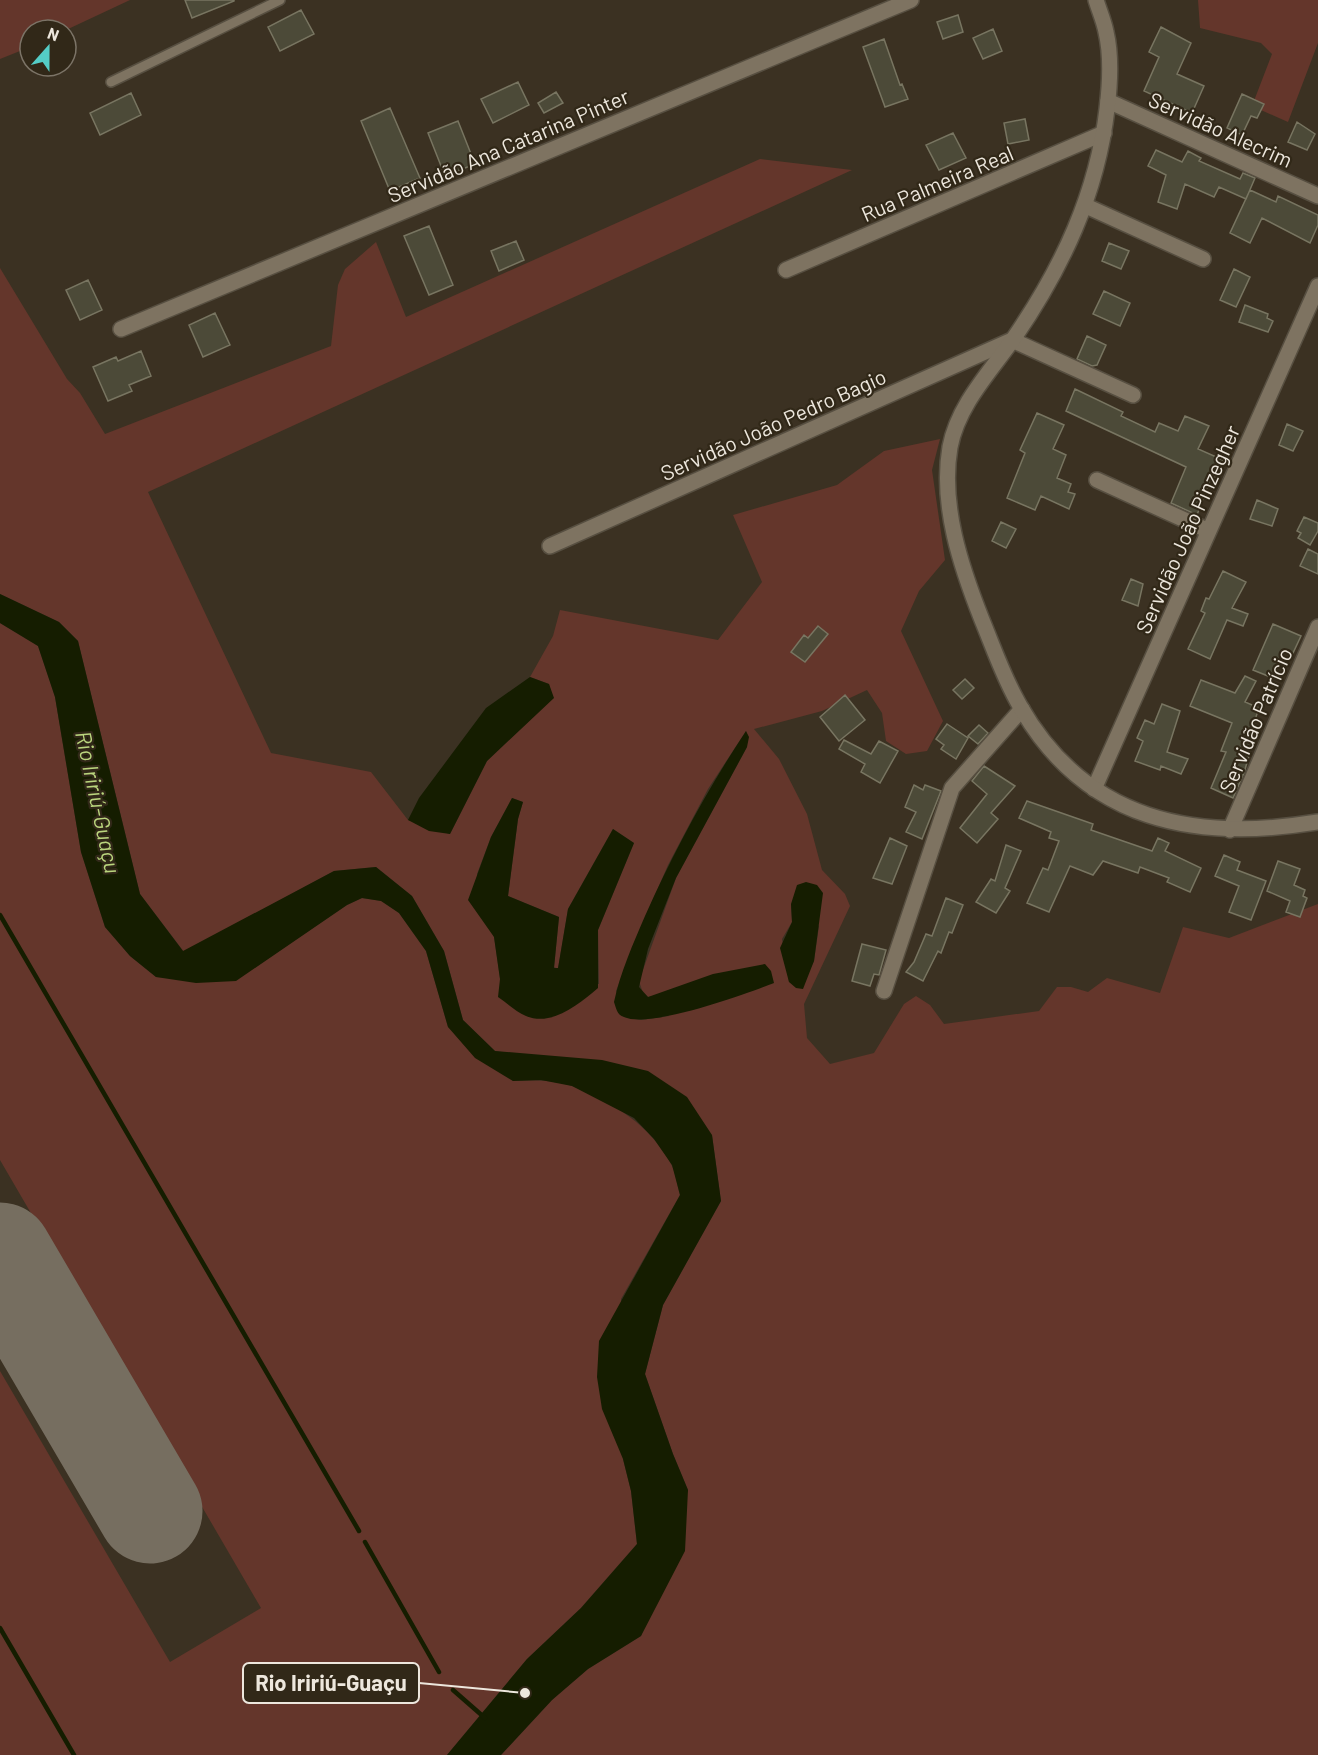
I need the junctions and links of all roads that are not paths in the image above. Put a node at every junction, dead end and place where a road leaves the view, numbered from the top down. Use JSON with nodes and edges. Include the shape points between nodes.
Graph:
{"nodes":[{"id":1,"x":280,"y":0,"type":"edge"},
{"id":2,"x":910,"y":0,"type":"edge"},
{"id":3,"x":1096,"y":0,"type":"edge"},
{"id":4,"x":111,"y":82,"type":"dead end"},
{"id":5,"x":1108,"y":101,"type":"junction"},
{"id":6,"x":1104,"y":133,"type":"junction"},
{"id":7,"x":1318,"y":196,"type":"edge"},
{"id":8,"x":1086,"y":206,"type":"junction"},
{"id":9,"x":1203,"y":259,"type":"dead end"},
{"id":10,"x":786,"y":270,"type":"dead end"},
{"id":11,"x":1318,"y":286,"type":"edge"},
{"id":12,"x":121,"y":329,"type":"dead end"},
{"id":13,"x":1012,"y":340,"type":"junction"},
{"id":14,"x":1133,"y":395,"type":"dead end"},
{"id":15,"x":1097,"y":480,"type":"dead end"},
{"id":16,"x":1209,"y":531,"type":"junction"},
{"id":17,"x":550,"y":546,"type":"dead end"},
{"id":18,"x":1318,"y":627,"type":"edge"},
{"id":19,"x":1022,"y":709,"type":"junction"},
{"id":20,"x":1094,"y":789,"type":"junction"},
{"id":21,"x":1318,"y":822,"type":"edge"},
{"id":22,"x":1230,"y":830,"type":"junction"},
{"id":23,"x":885,"y":991,"type":"dead end"}],
"edges":[{"from":1,"to":4,"type":"lane"},
{"from":2,"to":12,"type":"street","name":"Servidão Ana Catarina Pinter"},
{"from":3,"to":5,"type":"street","via":[[1106,32]]},
{"from":5,"to":6,"type":"street"},
{"from":5,"to":7,"type":"street","name":"Servidão Alecrim"},
{"from":6,"to":8,"type":"street"},
{"from":6,"to":10,"type":"street","name":"Rua Palmeira Real"},
{"from":8,"to":9,"type":"street"},
{"from":8,"to":13,"type":"street","via":[[1041,298]]},
{"from":11,"to":16,"type":"street","name":"Servidão João Pinzegher"},
{"from":13,"to":14,"type":"street"},
{"from":13,"to":17,"type":"street","name":"Servidão João Pedro Bagio"},
{"from":13,"to":19,"type":"street","via":[[958,421],[950,447],[948,474],[957,546],[971,591],[1008,685]]},
{"from":15,"to":16,"type":"street"},
{"from":16,"to":20,"type":"street","name":"Servidão João Pinzegher"},
{"from":18,"to":22,"type":"street","name":"Servidão Patrício"},
{"from":19,"to":20,"type":"street","via":[[1046,744]]},
{"from":19,"to":23,"type":"street","via":[[952,788]]},
{"from":20,"to":22,"type":"street","via":[[1155,818]]},
{"from":21,"to":22,"type":"street"}]}
